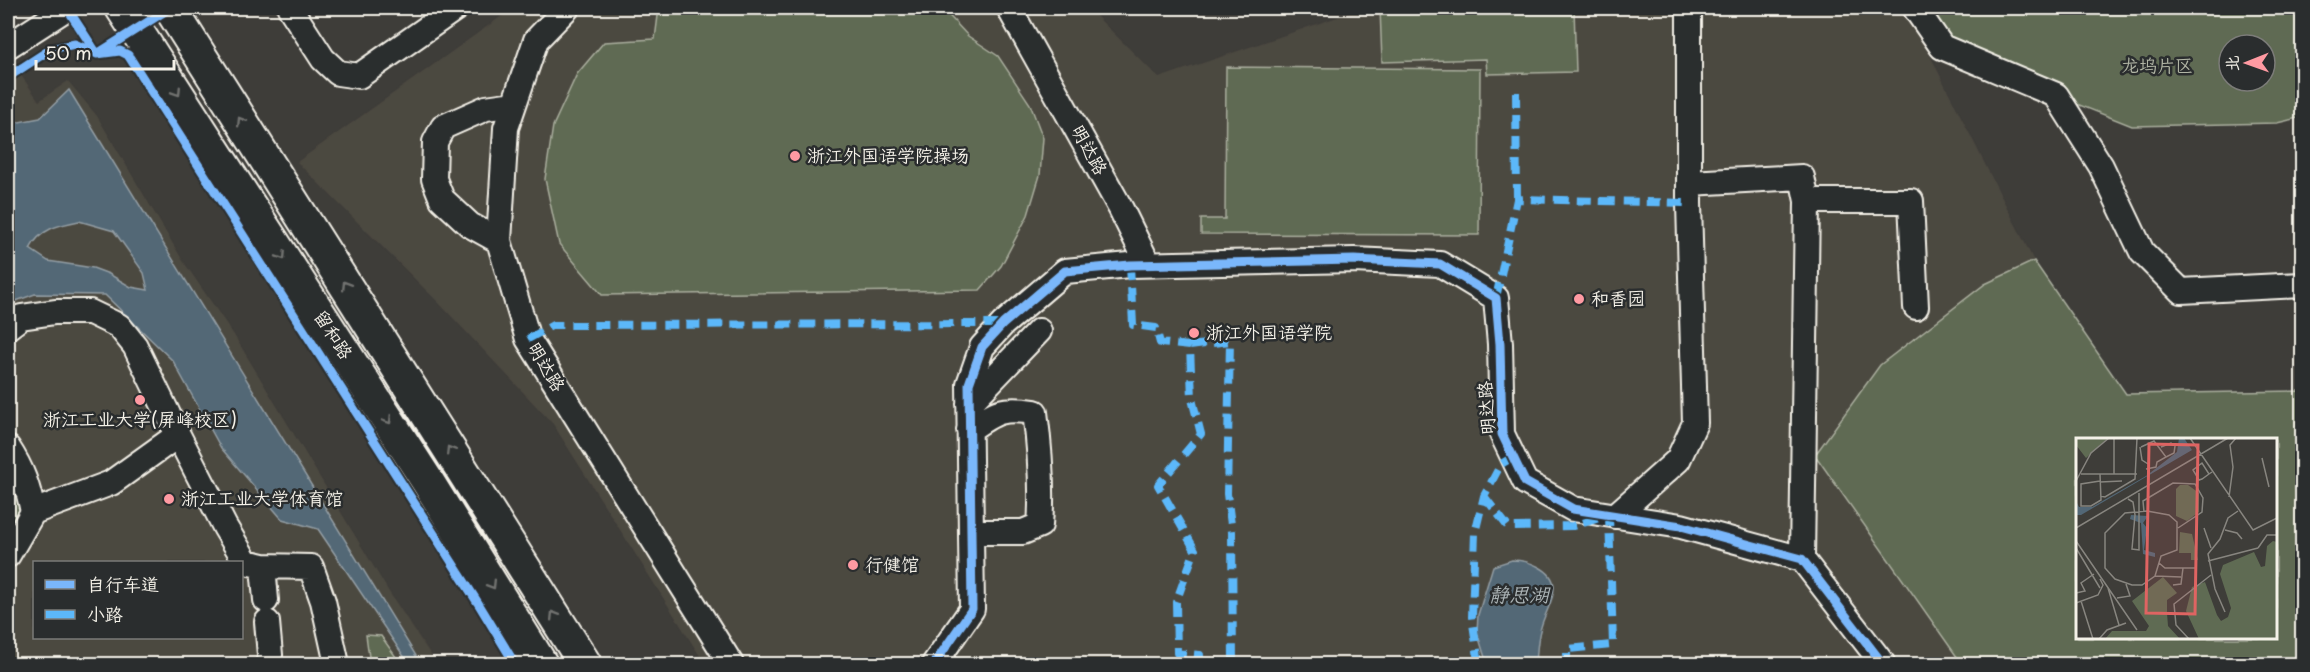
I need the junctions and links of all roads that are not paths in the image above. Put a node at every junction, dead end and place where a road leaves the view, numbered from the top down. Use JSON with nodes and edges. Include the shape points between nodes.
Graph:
{"nodes":[{"id":1,"x":67,"y":8,"type":"edge"},
{"id":2,"x":122,"y":8,"type":"edge"},
{"id":3,"x":170,"y":8,"type":"edge"},
{"id":4,"x":290,"y":8,"type":"edge"},
{"id":5,"x":456,"y":8,"type":"edge"},
{"id":6,"x":567,"y":8,"type":"edge"},
{"id":7,"x":1009,"y":8,"type":"edge"},
{"id":8,"x":1689,"y":8,"type":"edge"},
{"id":9,"x":1914,"y":8,"type":"edge"},
{"id":10,"x":8,"y":46,"type":"edge"},
{"id":11,"x":514,"y":104,"type":"junction"},
{"id":12,"x":1689,"y":183,"type":"junction"},
{"id":13,"x":1807,"y":201,"type":"junction"},
{"id":14,"x":499,"y":241,"type":"junction"},
{"id":15,"x":1148,"y":264,"type":"junction"},
{"id":16,"x":2302,"y":285,"type":"edge"},
{"id":17,"x":1916,"y":307,"type":"dead end"},
{"id":18,"x":8,"y":327,"type":"edge"},
{"id":19,"x":1039,"y":331,"type":"dead end"},
{"id":20,"x":969,"y":404,"type":"junction"},
{"id":21,"x":969,"y":430,"type":"junction"},
{"id":22,"x":178,"y":435,"type":"junction"},
{"id":23,"x":8,"y":448,"type":"edge"},
{"id":24,"x":33,"y":512,"type":"junction"},
{"id":25,"x":1615,"y":516,"type":"junction"},
{"id":26,"x":970,"y":532,"type":"junction"},
{"id":27,"x":8,"y":555,"type":"edge"},
{"id":28,"x":1802,"y":559,"type":"junction"},
{"id":29,"x":263,"y":566,"type":"junction"},
{"id":30,"x":270,"y":655,"type":"dead end"},
{"id":31,"x":338,"y":664,"type":"edge"},
{"id":32,"x":541,"y":664,"type":"edge"},
{"id":33,"x":585,"y":664,"type":"edge"},
{"id":34,"x":731,"y":664,"type":"edge"},
{"id":35,"x":934,"y":664,"type":"edge"},
{"id":36,"x":1883,"y":664,"type":"edge"}],
"edges":[{"from":1,"to":10,"type":"street"},
{"from":2,"to":32,"type":"main road","name":"留和路","one_way":true},
{"from":33,"to":3,"type":"main road","name":"留和路","one_way":true},
{"from":4,"to":5,"type":"street","via":[[323,59],[338,73],[359,76]]},
{"from":6,"to":11,"type":"street","name":"明达路","via":[[536,40]]},
{"from":7,"to":15,"type":"street","name":"明达路"},
{"from":8,"to":12,"type":"street"},
{"from":9,"to":16,"type":"street","via":[[1942,47],[2056,95],[2101,166],[2142,252],[2181,291]]},
{"from":11,"to":14,"type":"street","name":"明达路","via":[[506,128]]},
{"from":11,"to":14,"type":"street","via":[[486,108],[443,127],[435,142],[434,179],[442,200],[470,225]]},
{"from":12,"to":13,"type":"street","via":[[1802,177]]},
{"from":12,"to":25,"type":"street","via":[[1695,423],[1678,460]]},
{"from":13,"to":17,"type":"street","via":[[1911,201]]},
{"from":13,"to":28,"type":"street"},
{"from":14,"to":34,"type":"street","name":"明达路","via":[[528,339]]},
{"from":15,"to":20,"type":"street","via":[[1065,271],[982,347],[969,384]]},
{"from":15,"to":25,"type":"street","name":"明达路","via":[[1354,260],[1440,264],[1496,297],[1502,434],[1525,482],[1573,509]]},
{"from":18,"to":22,"type":"street","via":[[21,317],[55,312],[90,312],[118,326],[135,346]]},
{"from":19,"to":20,"type":"street"},
{"from":20,"to":21,"type":"street"},
{"from":21,"to":26,"type":"street"},
{"from":21,"to":26,"type":"street","via":[[993,413],[1015,409],[1035,412],[1042,496],[1040,525],[1023,532]]},
{"from":22,"to":24,"type":"street","via":[[111,483]]},
{"from":22,"to":29,"type":"street","via":[[246,562]]},
{"from":23,"to":24,"type":"street","via":[[28,485]]},
{"from":24,"to":27,"type":"street"},
{"from":25,"to":28,"type":"street","name":"明达路","via":[[1681,526]]},
{"from":26,"to":35,"type":"street","via":[[972,609]]},
{"from":28,"to":36,"type":"street"},
{"from":29,"to":30,"type":"street"},
{"from":29,"to":31,"type":"street","via":[[311,567]]}]}
